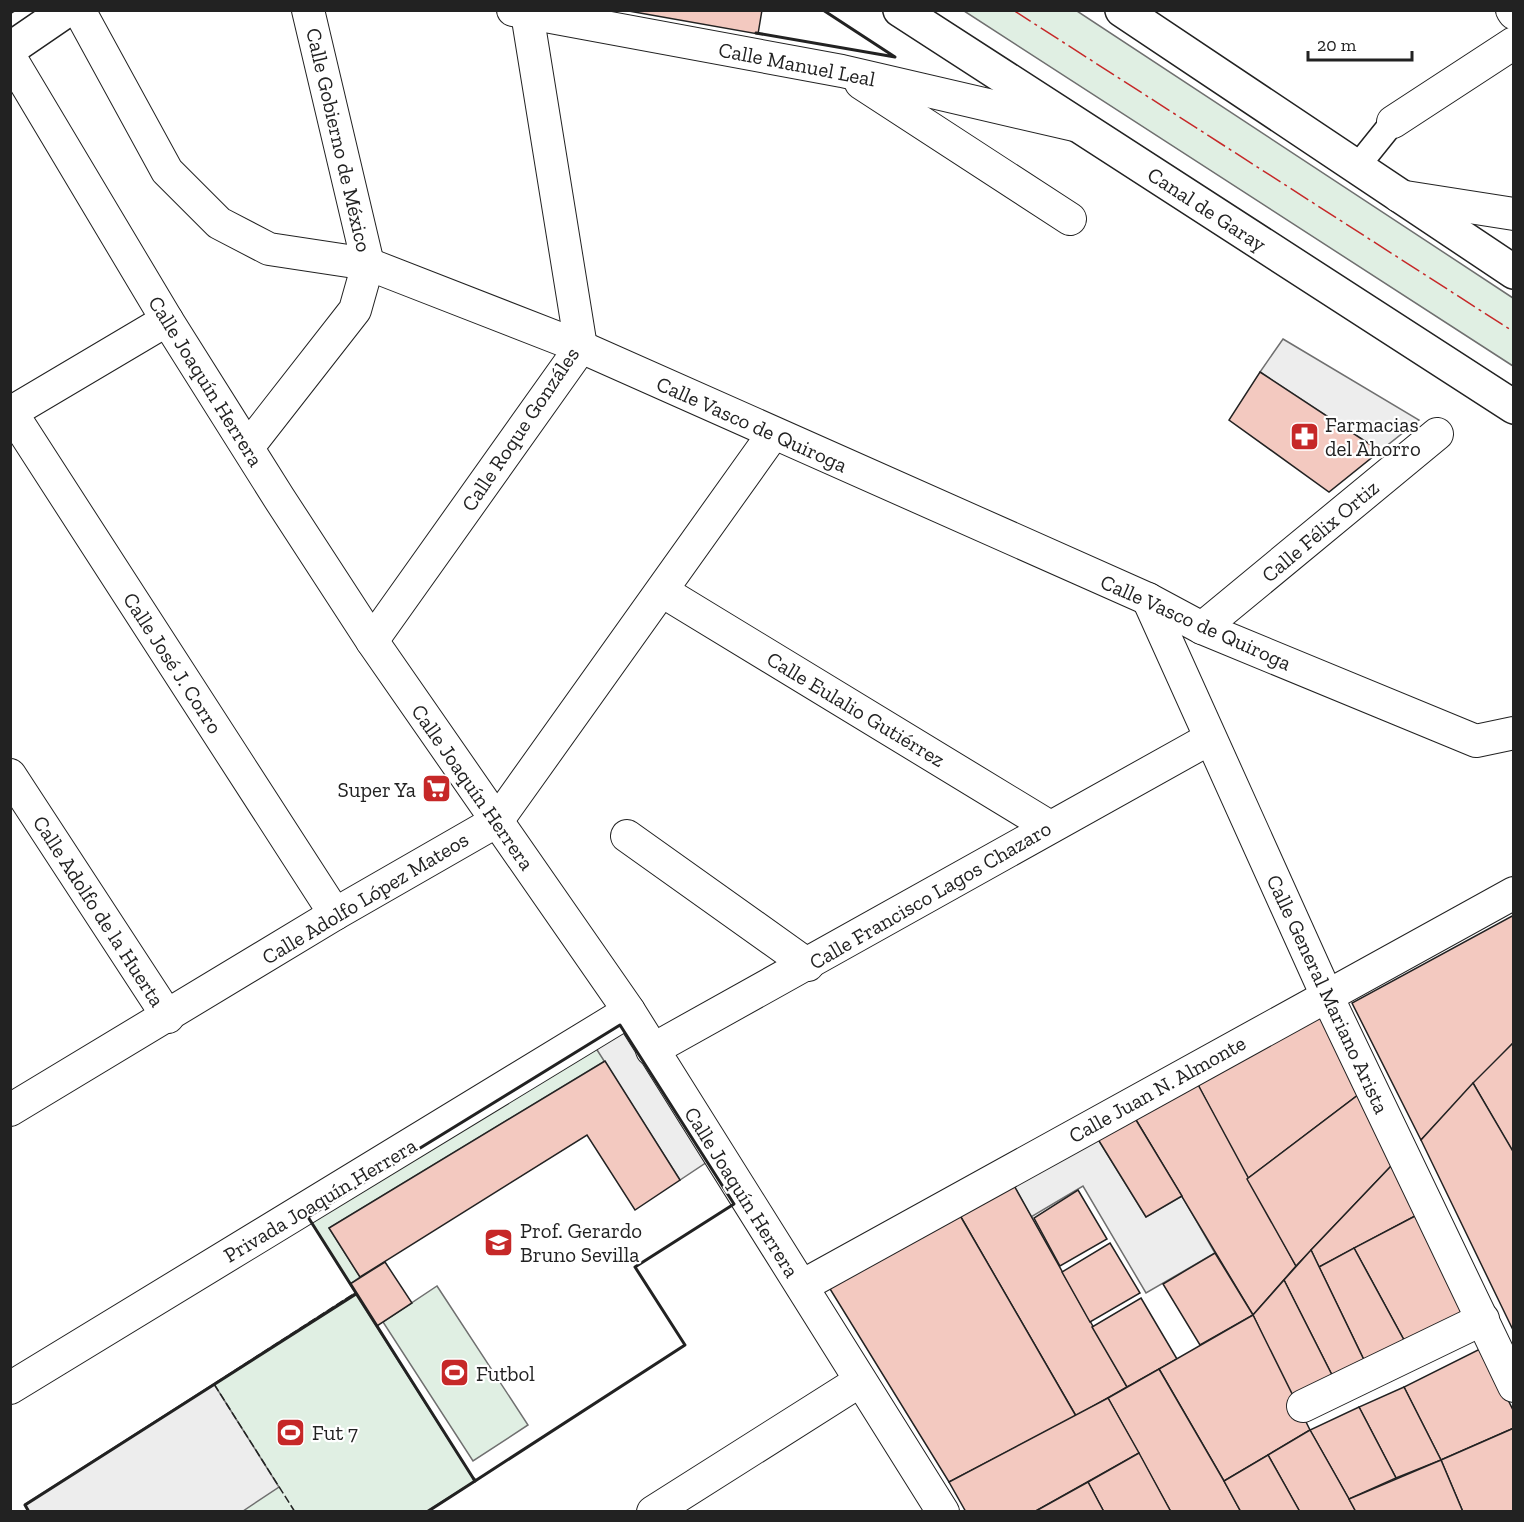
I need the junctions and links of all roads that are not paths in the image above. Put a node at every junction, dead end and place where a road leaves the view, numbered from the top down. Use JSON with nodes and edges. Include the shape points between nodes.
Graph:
{"nodes":[{"id":1,"x":308,"y":10,"type":"edge"},
{"id":2,"x":900,"y":10,"type":"edge"},
{"id":3,"x":1122,"y":10,"type":"edge"},
{"id":4,"x":66,"y":11,"type":"edge"},
{"id":5,"x":520,"y":12,"type":"edge"},
{"id":6,"x":1514,"y":43,"type":"edge"},
{"id":7,"x":10,"y":49,"type":"edge"},
{"id":8,"x":10,"y":57,"type":"edge"},
{"id":9,"x":842,"y":71,"type":"junction"},
{"id":10,"x":1393,"y":122,"type":"joint"},
{"id":11,"x":1079,"y":126,"type":"junction"},
{"id":12,"x":1356,"y":168,"type":"junction"},
{"id":13,"x":1397,"y":196,"type":"junction"},
{"id":14,"x":1514,"y":214,"type":"edge"},
{"id":15,"x":1070,"y":219,"type":"dead end"},
{"id":16,"x":368,"y":264,"type":"junction"},
{"id":17,"x":1514,"y":272,"type":"edge"},
{"id":18,"x":167,"y":320,"type":"junction"},
{"id":19,"x":581,"y":347,"type":"junction"},
{"id":20,"x":1514,"y":407,"type":"edge"},
{"id":21,"x":11,"y":412,"type":"edge"},
{"id":22,"x":773,"y":434,"type":"junction"},
{"id":23,"x":1437,"y":434,"type":"dead end"},
{"id":24,"x":248,"y":447,"type":"junction"},
{"id":25,"x":662,"y":591,"type":"junction"},
{"id":26,"x":1148,"y":599,"type":"junction"},
{"id":27,"x":1202,"y":628,"type":"junction"},
{"id":28,"x":372,"y":641,"type":"junction"},
{"id":29,"x":1514,"y":733,"type":"edge"},
{"id":30,"x":1209,"y":739,"type":"junction"},
{"id":31,"x":10,"y":775,"type":"edge"},
{"id":32,"x":497,"y":821,"type":"junction"},
{"id":33,"x":1050,"y":827,"type":"junction"},
{"id":34,"x":627,"y":836,"type":"dead end"},
{"id":35,"x":1514,"y":893,"type":"edge"},
{"id":36,"x":334,"y":914,"type":"junction"},
{"id":37,"x":808,"y":965,"type":"junction"},
{"id":38,"x":1327,"y":996,"type":"junction"},
{"id":39,"x":628,"y":1011,"type":"junction"},
{"id":40,"x":168,"y":1017,"type":"junction"},
{"id":41,"x":652,"y":1050,"type":"junction"},
{"id":42,"x":10,"y":1110,"type":"edge"},
{"id":43,"x":801,"y":1286,"type":"junction"},
{"id":44,"x":1483,"y":1319,"type":"junction"},
{"id":45,"x":860,"y":1381,"type":"junction"},
{"id":46,"x":1514,"y":1386,"type":"edge"},
{"id":47,"x":10,"y":1388,"type":"edge"},
{"id":48,"x":1304,"y":1406,"type":"dead end"},
{"id":49,"x":653,"y":1512,"type":"edge"},
{"id":50,"x":943,"y":1512,"type":"edge"}],
"edges":[{"from":1,"to":16,"type":"street","name":"Calle Gobierno de México"},
{"from":2,"to":11,"type":"main road","name":"Canal de Garay"},
{"from":3,"to":12,"type":"main road"},
{"from":4,"to":7,"type":"main road"},
{"from":4,"to":16,"type":"street","name":"Calle Vasco de Quiroga","via":[[167,171],[219,223],[269,249]]},
{"from":5,"to":9,"type":"street","name":"Calle Manuel Leal"},
{"from":5,"to":19,"type":"street","name":"Calle Roque Gonzáles"},
{"from":6,"to":10,"type":"street"},
{"from":8,"to":18,"type":"street","name":"Calle Joaquín Herrera"},
{"from":9,"to":11,"type":"street","name":"Calle Manuel Leal"},
{"from":9,"to":15,"type":"street"},
{"from":10,"to":12,"type":"street"},
{"from":11,"to":20,"type":"main road","name":"Canal de Garay"},
{"from":12,"to":13,"type":"main road"},
{"from":13,"to":14,"type":"street"},
{"from":13,"to":17,"type":"main road"},
{"from":16,"to":19,"type":"street","name":"Calle Vasco de Quiroga"},
{"from":16,"to":24,"type":"street","name":"Calle Gobierno de México","via":[[355,310]]},
{"from":18,"to":21,"type":"street"},
{"from":18,"to":24,"type":"street","name":"Calle Joaquín Herrera"},
{"from":19,"to":22,"type":"street","name":"Calle Vasco de Quiroga"},
{"from":19,"to":28,"type":"street","name":"Calle Roque Gonzáles"},
{"from":21,"to":36,"type":"street","name":"Calle José J. Corro"},
{"from":22,"to":25,"type":"street","name":"Calle Adolfo López Mateos"},
{"from":22,"to":26,"type":"street","name":"Calle Vasco de Quiroga"},
{"from":23,"to":27,"type":"street","name":"Calle Félix Ortiz"},
{"from":24,"to":28,"type":"street","name":"Calle Joaquín Herrera"},
{"from":25,"to":32,"type":"street","name":"Calle Adolfo López Mateos"},
{"from":25,"to":33,"type":"street","name":"Calle Eulalio Gutiérrez"},
{"from":26,"to":27,"type":"street","name":"Calle Vasco de Quiroga"},
{"from":26,"to":30,"type":"street","name":"Calle General Mariano Arista"},
{"from":27,"to":29,"type":"street","name":"Calle Vasco de Quiroga","via":[[1476,741]]},
{"from":28,"to":32,"type":"street","name":"Calle Joaquín Herrera"},
{"from":30,"to":33,"type":"street","name":"Calle Francisco Lagos Chazaro"},
{"from":30,"to":38,"type":"street","name":"Calle General Mariano Arista"},
{"from":31,"to":40,"type":"street","name":"Calle Adolfo de la Huerta"},
{"from":32,"to":36,"type":"street","name":"Calle Adolfo López Mateos"},
{"from":32,"to":39,"type":"street","name":"Calle Joaquín Herrera"},
{"from":33,"to":37,"type":"street","name":"Calle Francisco Lagos Chazaro"},
{"from":34,"to":37,"type":"street"},
{"from":35,"to":38,"type":"street","name":"Calle Juan N. Almonte"},
{"from":36,"to":40,"type":"street","name":"Calle Adolfo López Mateos"},
{"from":37,"to":41,"type":"street","name":"Calle Francisco Lagos Chazaro"},
{"from":38,"to":43,"type":"street","name":"Calle Juan N. Almonte"},
{"from":38,"to":44,"type":"street","name":"Calle General Mariano Arista"},
{"from":39,"to":41,"type":"street","name":"Calle Joaquín Herrera"},
{"from":39,"to":47,"type":"street","name":"Privada Joaquín Herrera"},
{"from":40,"to":42,"type":"street","name":"Calle Adolfo López Mateos"},
{"from":41,"to":43,"type":"street","name":"Calle Joaquín Herrera"},
{"from":43,"to":45,"type":"street","name":"Calle Joaquín Herrera"},
{"from":44,"to":46,"type":"street","name":"Calle General Mariano Arista"},
{"from":44,"to":48,"type":"street"},
{"from":45,"to":49,"type":"street"},
{"from":45,"to":50,"type":"street","name":"Calle Joaquín Herrera"}]}
